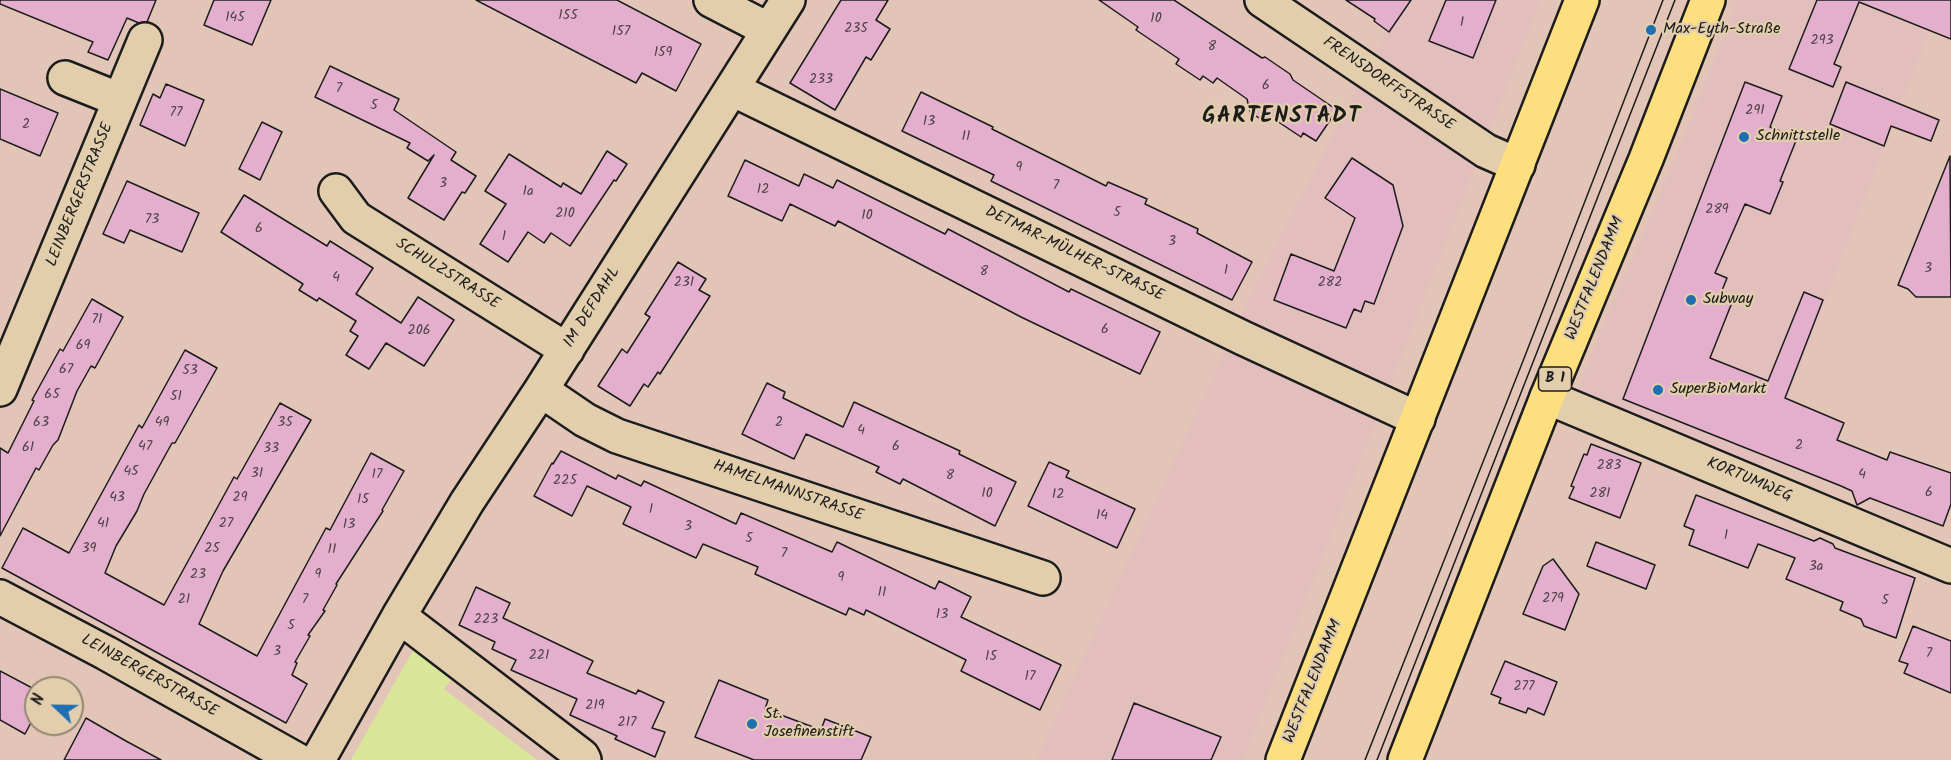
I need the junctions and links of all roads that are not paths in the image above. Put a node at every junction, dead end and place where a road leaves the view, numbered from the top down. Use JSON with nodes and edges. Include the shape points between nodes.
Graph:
{"nodes":[{"id":1,"x":711,"y":0,"type":"edge"},
{"id":2,"x":788,"y":0,"type":"edge"},
{"id":3,"x":1262,"y":0,"type":"edge"},
{"id":4,"x":1582,"y":0,"type":"edge"},
{"id":5,"x":1708,"y":0,"type":"edge"},
{"id":6,"x":769,"y":30,"type":"junction"},
{"id":7,"x":145,"y":40,"type":"dead end"},
{"id":8,"x":65,"y":78,"type":"dead end"},
{"id":9,"x":732,"y":89,"type":"junction"},
{"id":10,"x":120,"y":100,"type":"junction"},
{"id":11,"x":1518,"y":165,"type":"junction"},
{"id":12,"x":336,"y":191,"type":"dead end"},
{"id":13,"x":567,"y":350,"type":"junction"},
{"id":14,"x":0,"y":389,"type":"edge"},
{"id":15,"x":541,"y":390,"type":"junction"},
{"id":16,"x":1547,"y":397,"type":"junction"},
{"id":17,"x":1418,"y":418,"type":"junction"},
{"id":18,"x":1951,"y":566,"type":"edge"},
{"id":19,"x":1043,"y":578,"type":"dead end"},
{"id":20,"x":0,"y":597,"type":"edge"},
{"id":21,"x":399,"y":616,"type":"junction"},
{"id":22,"x":1413,"y":758,"type":"edge"},
{"id":23,"x":297,"y":760,"type":"edge"},
{"id":24,"x":318,"y":760,"type":"edge"},
{"id":25,"x":584,"y":760,"type":"edge"},
{"id":26,"x":1283,"y":760,"type":"edge"}],
"edges":[{"from":1,"to":6,"type":"street"},
{"from":2,"to":6,"type":"street","name":"IM DEFDAHL"},
{"from":3,"to":11,"type":"street","name":"FRENSDORFFSTRASSE","via":[[1489,152]]},
{"from":4,"to":11,"type":"main road","name":"WESTFALENDAMM"},
{"from":5,"to":16,"type":"main road","name":"WESTFALENDAMM","number":"B 1"},
{"from":6,"to":9,"type":"street","name":"IM DEFDAHL"},
{"from":7,"to":10,"type":"street","name":"LEINBERGERSTRASSE"},
{"from":8,"to":10,"type":"street"},
{"from":9,"to":13,"type":"street","name":"IM DEFDAHL"},
{"from":9,"to":17,"type":"street","name":"DETMAR-MÜLHER-STRASSE","via":[[1243,338]]},
{"from":10,"to":14,"type":"street","name":"LEINBERGERSTRASSE"},
{"from":11,"to":17,"type":"main road","name":"WESTFALENDAMM"},
{"from":12,"to":13,"type":"street","name":"SCHULZSTRASSE","via":[[356,218]]},
{"from":13,"to":15,"type":"street","name":"IM DEFDAHL"},
{"from":15,"to":19,"type":"street","name":"HAMELMANNSTRASSE","via":[[617,436]]},
{"from":15,"to":21,"type":"street","name":"IM DEFDAHL","via":[[467,502]]},
{"from":16,"to":18,"type":"street","name":"KORTUMWEG"},
{"from":16,"to":22,"type":"main road","name":"WESTFALENDAMM","number":"B 1"},
{"from":17,"to":26,"type":"main road","name":"WESTFALENDAMM"},
{"from":20,"to":23,"type":"street","name":"LEINBERGERSTRASSE"},
{"from":21,"to":24,"type":"street","name":"IM DEFDAHL"},
{"from":21,"to":25,"type":"street"}]}
